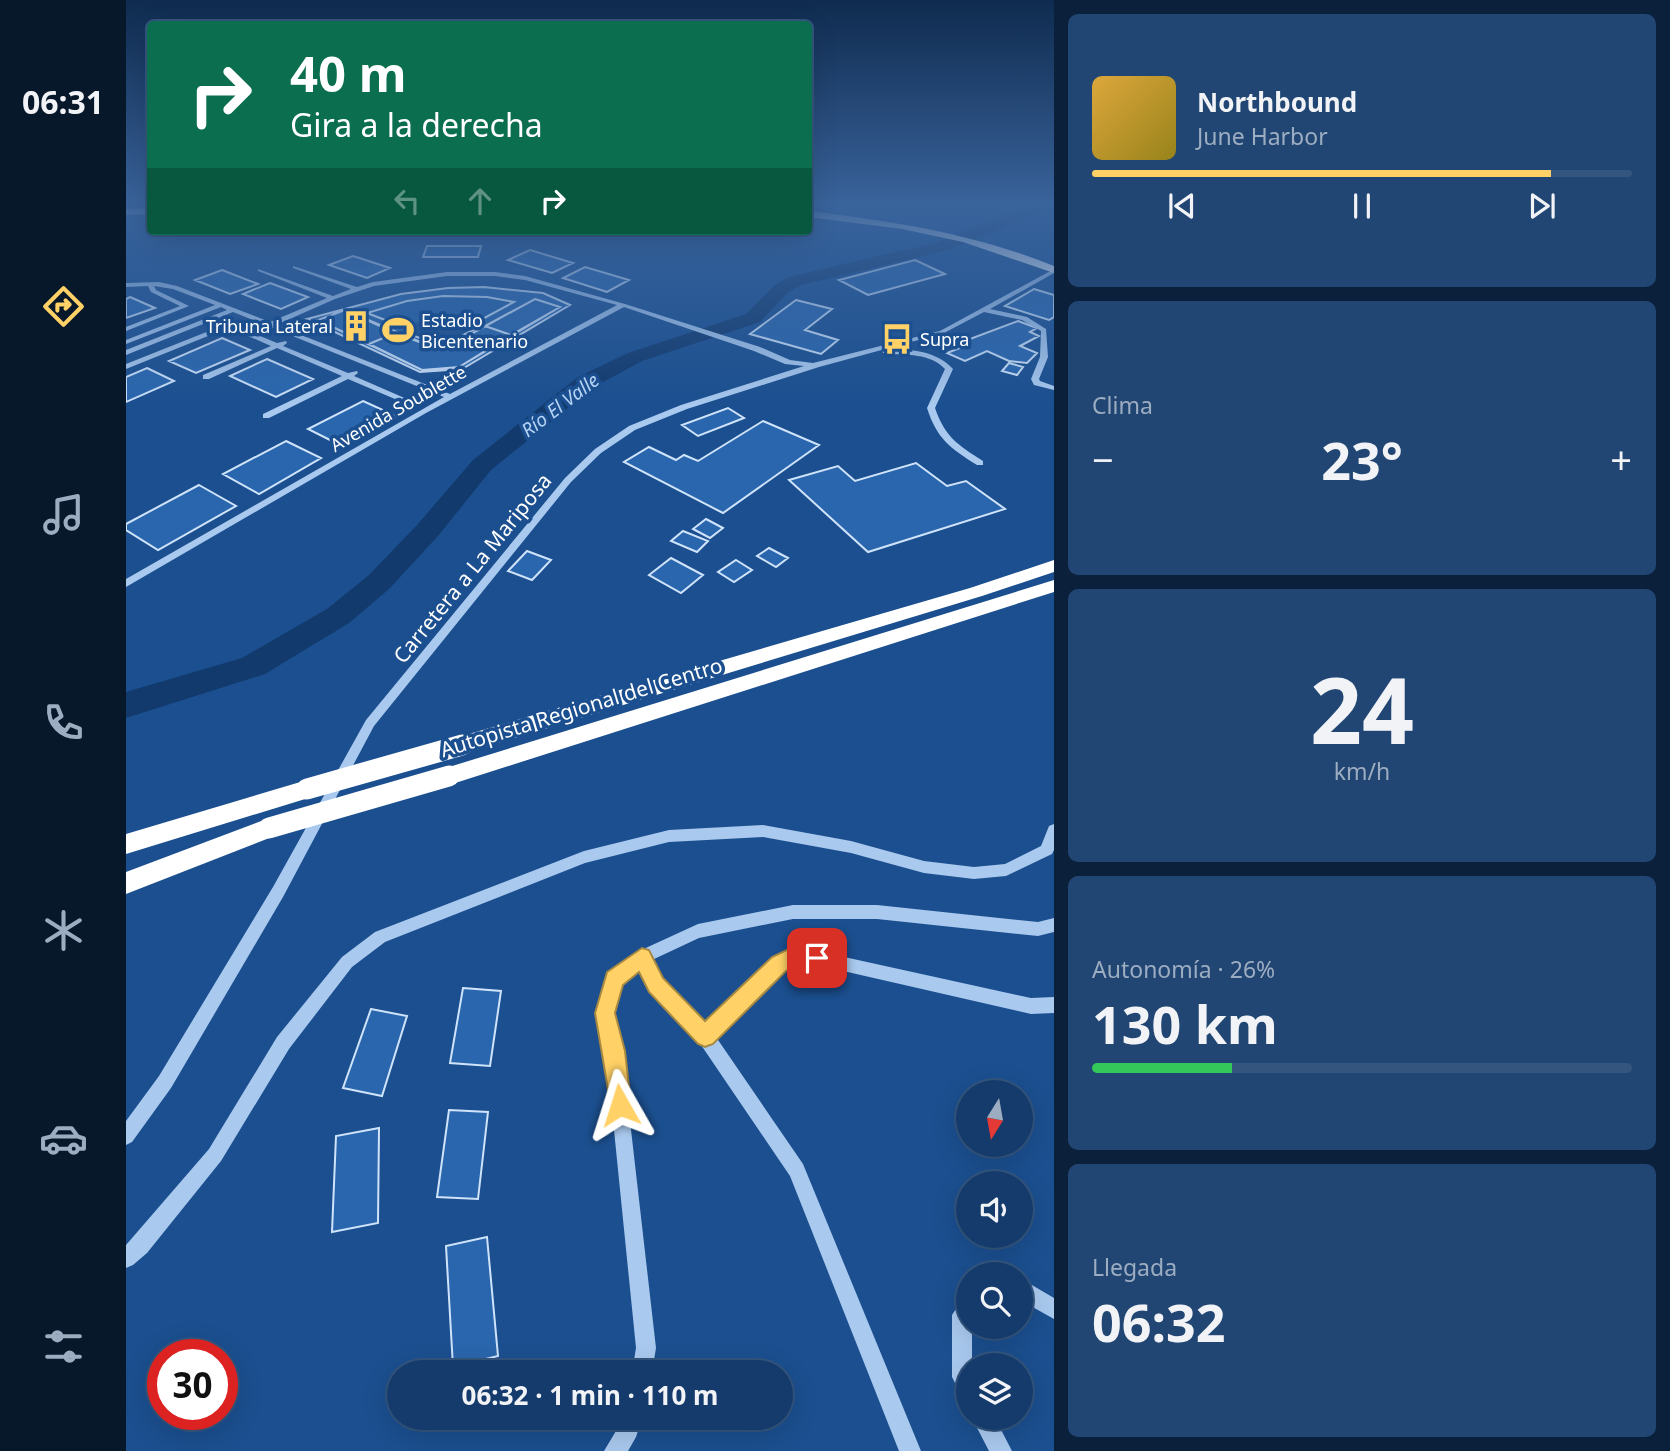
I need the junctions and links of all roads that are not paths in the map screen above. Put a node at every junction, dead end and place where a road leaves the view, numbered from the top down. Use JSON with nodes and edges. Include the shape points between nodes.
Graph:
{"nodes":[{"id":1,"x":262,"y":271,"type":"edge"},
{"id":2,"x":305,"y":271,"type":"edge"},
{"id":3,"x":1054,"y":271,"type":"edge"},
{"id":4,"x":150,"y":284,"type":"junction"},
{"id":5,"x":126,"y":285,"type":"edge"},
{"id":6,"x":356,"y":289,"type":"junction"},
{"id":7,"x":333,"y":298,"type":"junction"},
{"id":8,"x":221,"y":305,"type":"junction"},
{"id":9,"x":623,"y":305,"type":"junction"},
{"id":10,"x":233,"y":310,"type":"junction"},
{"id":11,"x":986,"y":310,"type":"junction"},
{"id":12,"x":270,"y":325,"type":"junction"},
{"id":13,"x":126,"y":329,"type":"edge"},
{"id":14,"x":297,"y":336,"type":"junction"},
{"id":15,"x":126,"y":342,"type":"edge"},
{"id":16,"x":278,"y":345,"type":"junction"},
{"id":17,"x":871,"y":351,"type":"junction"},
{"id":18,"x":126,"y":353,"type":"edge"},
{"id":19,"x":371,"y":365,"type":"junction"},
{"id":20,"x":816,"y":365,"type":"junction"},
{"id":21,"x":126,"y":367,"type":"edge"},
{"id":22,"x":349,"y":375,"type":"junction"},
{"id":23,"x":206,"y":377,"type":"dead end"},
{"id":24,"x":1054,"y":388,"type":"edge"},
{"id":25,"x":449,"y":396,"type":"junction"},
{"id":26,"x":412,"y":402,"type":"dead end"},
{"id":27,"x":266,"y":416,"type":"dead end"},
{"id":28,"x":980,"y":463,"type":"dead end"},
{"id":29,"x":1054,"y":566,"type":"edge"},
{"id":30,"x":126,"y":584,"type":"edge"},
{"id":31,"x":1054,"y":586,"type":"edge"},
{"id":32,"x":1054,"y":830,"type":"edge"},
{"id":33,"x":126,"y":844,"type":"edge"},
{"id":34,"x":1052,"y":851,"type":"edge"},
{"id":35,"x":126,"y":883,"type":"edge"},
{"id":36,"x":1054,"y":925,"type":"edge"},
{"id":37,"x":642,"y":957,"type":"junction"},
{"id":38,"x":1054,"y":1005,"type":"edge"},
{"id":39,"x":705,"y":1037,"type":"junction"},
{"id":40,"x":126,"y":1136,"type":"edge"},
{"id":41,"x":126,"y":1258,"type":"edge"},
{"id":42,"x":1033,"y":1296,"type":"edge"},
{"id":43,"x":1054,"y":1310,"type":"edge"},
{"id":44,"x":644,"y":1360,"type":"edge"},
{"id":45,"x":627,"y":1430,"type":"edge"},
{"id":46,"x":990,"y":1430,"type":"edge"},
{"id":47,"x":615,"y":1451,"type":"edge"},
{"id":48,"x":910,"y":1451,"type":"edge"},
{"id":49,"x":1001,"y":1451,"type":"edge"}],
"edges":[{"from":1,"to":7,"type":"street"},
{"from":2,"to":6,"type":"street"},
{"from":3,"to":11,"type":"street","name":"Carretera a La Mariposa"},
{"from":4,"to":5,"type":"street"},
{"from":4,"to":8,"type":"street","via":[[175,287]]},
{"from":4,"to":13,"type":"street","via":[[153,291],[186,306]]},
{"from":6,"to":7,"type":"street"},
{"from":6,"to":9,"type":"street","via":[[426,275],[495,274]]},
{"from":7,"to":12,"type":"street"},
{"from":8,"to":10,"type":"street"},
{"from":8,"to":15,"type":"street"},
{"from":9,"to":20,"type":"street","via":[[788,362]]},
{"from":9,"to":25,"type":"street","name":"Avenida Soublette"},
{"from":10,"to":12,"type":"street"},
{"from":10,"to":18,"type":"street"},
{"from":11,"to":17,"type":"street","name":"Carretera a La Mariposa","via":[[934,335]]},
{"from":11,"to":24,"type":"street","via":[[1021,317],[1044,330],[1044,357],[1035,379]]},
{"from":12,"to":14,"type":"street"},
{"from":14,"to":16,"type":"street"},
{"from":14,"to":19,"type":"street"},
{"from":16,"to":21,"type":"street","via":[[233,327]]},
{"from":16,"to":22,"type":"street"},
{"from":16,"to":23,"type":"street"},
{"from":17,"to":20,"type":"street","name":"Carretera a La Mariposa"},
{"from":17,"to":28,"type":"street","via":[[925,355],[944,363],[949,369],[931,408],[934,421],[946,441]]},
{"from":19,"to":22,"type":"street"},
{"from":19,"to":25,"type":"street"},
{"from":20,"to":40,"type":"street","name":"Carretera a La Mariposa","via":[[632,428],[598,451],[568,480],[370,723],[250,939],[165,1082]]},
{"from":22,"to":26,"type":"street"},
{"from":22,"to":27,"type":"street"},
{"from":25,"to":30,"type":"street","name":"Avenida Soublette"},
{"from":29,"to":33,"type":"highway","name":"Autopista Regional del Centro","bridge":true},
{"from":31,"to":35,"type":"highway","name":"Autopista Regional del Centro","bridge":true,"via":[[269,828]]},
{"from":32,"to":34,"type":"street"},
{"from":34,"to":41,"type":"street","via":[[1006,870],[974,873],[923,867],[851,847],[763,831],[669,836],[584,857],[380,937],[347,962],[283,1043],[215,1155]]},
{"from":36,"to":37,"type":"street","via":[[1038,929],[877,912],[793,912],[698,931]]},
{"from":37,"to":39,"type":"street","via":[[656,985]]},
{"from":37,"to":44,"type":"street","via":[[614,979],[605,1013],[614,1051]]},
{"from":38,"to":39,"type":"street","via":[[1031,1006],[795,956],[779,964]]},
{"from":39,"to":48,"type":"street","via":[[797,1170]]},
{"from":42,"to":43,"type":"street"},
{"from":45,"to":47,"type":"street"},
{"from":46,"to":49,"type":"street"}]}
